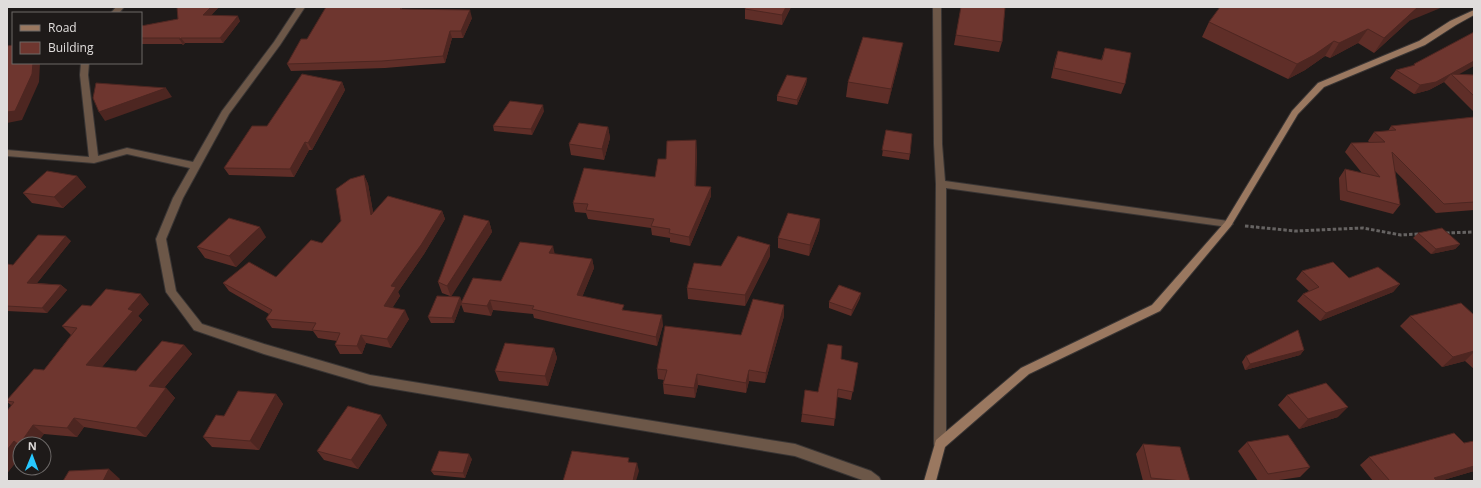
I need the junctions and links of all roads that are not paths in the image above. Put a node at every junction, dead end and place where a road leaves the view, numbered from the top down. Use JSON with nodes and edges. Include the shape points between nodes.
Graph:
{"nodes":[{"id":1,"x":300,"y":7,"type":"edge"},
{"id":2,"x":937,"y":7,"type":"edge"},
{"id":3,"x":1474,"y":12,"type":"edge"},
{"id":4,"x":85,"y":64,"type":"edge"},
{"id":5,"x":7,"y":153,"type":"edge"},
{"id":6,"x":94,"y":160,"type":"junction"},
{"id":7,"x":196,"y":166,"type":"junction"},
{"id":8,"x":941,"y":184,"type":"junction"},
{"id":9,"x":1228,"y":224,"type":"junction"},
{"id":10,"x":940,"y":444,"type":"junction"},
{"id":11,"x":875,"y":481,"type":"edge"},
{"id":12,"x":930,"y":481,"type":"edge"}],
"edges":[{"from":1,"to":7,"type":"street","via":[[277,44],[225,113]]},
{"from":2,"to":8,"type":"street","via":[[938,144]]},
{"from":3,"to":9,"type":"street","via":[[1422,43],[1322,85],[1295,113]]},
{"from":4,"to":6,"type":"street"},
{"from":5,"to":6,"type":"street"},
{"from":6,"to":7,"type":"street","via":[[127,151]]},
{"from":7,"to":11,"type":"street","via":[[178,198],[162,239],[172,292],[198,327],[370,380],[795,450],[867,475]]},
{"from":8,"to":9,"type":"street"},
{"from":8,"to":10,"type":"street"},
{"from":9,"to":10,"type":"street","via":[[1156,308],[1025,371]]},
{"from":10,"to":12,"type":"street"}]}
